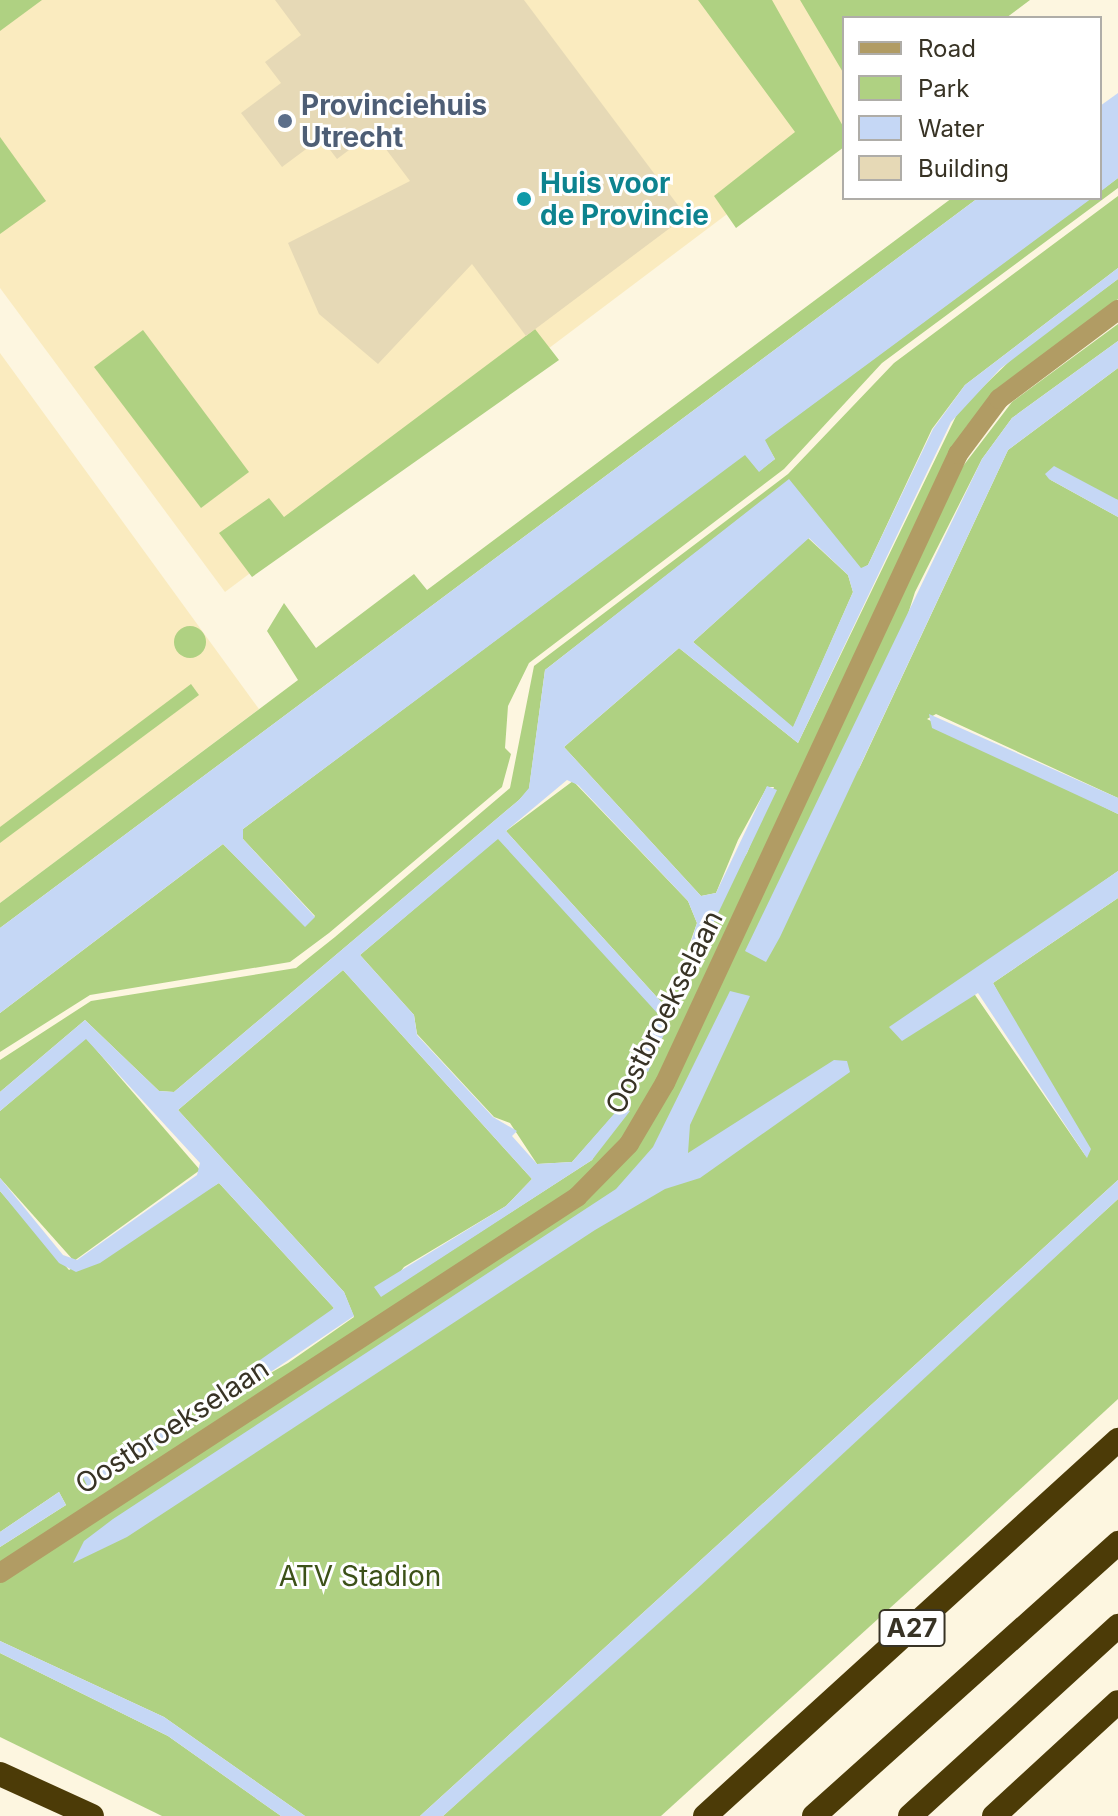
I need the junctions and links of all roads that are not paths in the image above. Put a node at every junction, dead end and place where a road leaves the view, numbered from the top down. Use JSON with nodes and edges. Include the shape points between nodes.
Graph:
{"nodes":[{"id":1,"x":1118,"y":310,"type":"edge"},
{"id":2,"x":1118,"y":1440,"type":"edge"},
{"id":3,"x":1118,"y":1543,"type":"edge"},
{"id":4,"x":0,"y":1573,"type":"edge"},
{"id":5,"x":1118,"y":1626,"type":"edge"},
{"id":6,"x":1118,"y":1702,"type":"edge"},
{"id":7,"x":0,"y":1774,"type":"edge"},
{"id":8,"x":92,"y":1816,"type":"edge"},
{"id":9,"x":705,"y":1816,"type":"edge"},
{"id":10,"x":814,"y":1816,"type":"edge"},
{"id":11,"x":910,"y":1816,"type":"edge"},
{"id":12,"x":994,"y":1816,"type":"edge"}],
"edges":[{"from":1,"to":4,"type":"street","name":"Oostbroekselaan","via":[[999,399],[958,454],[665,1083],[629,1144],[577,1197]]},
{"from":2,"to":9,"type":"highway","number":"A27"},
{"from":3,"to":10,"type":"highway","number":"A27"},
{"from":5,"to":11,"type":"highway"},
{"from":6,"to":12,"type":"highway"},
{"from":7,"to":8,"type":"highway"}]}
